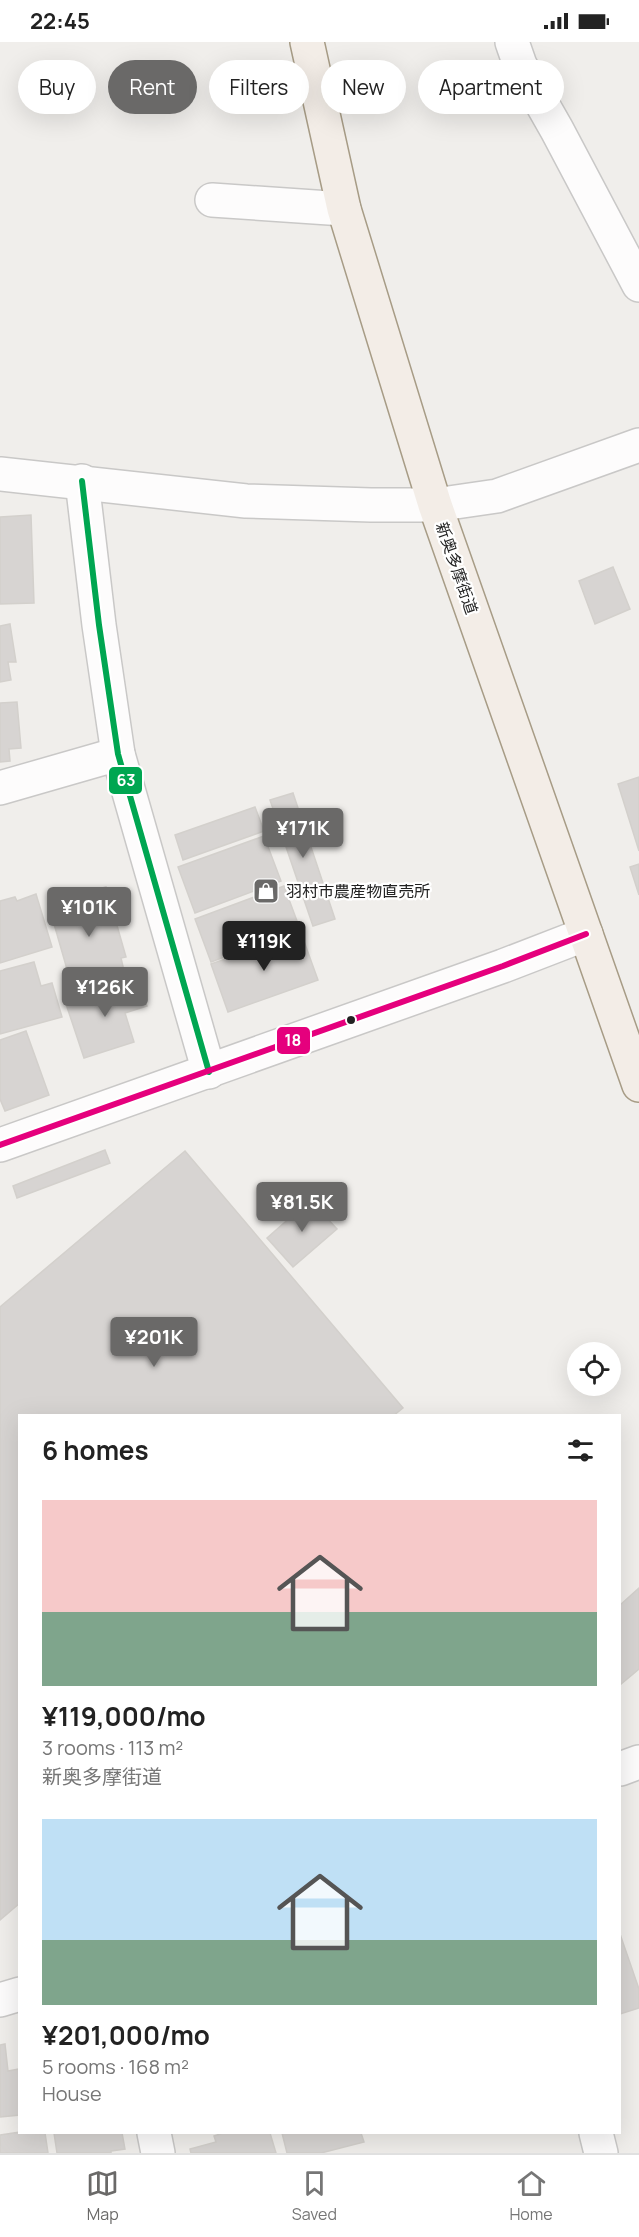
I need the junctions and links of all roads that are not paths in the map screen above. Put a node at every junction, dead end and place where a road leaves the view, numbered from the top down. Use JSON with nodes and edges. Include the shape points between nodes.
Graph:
{"nodes":[{"id":1,"x":307,"y":42,"type":"edge"},
{"id":2,"x":512,"y":42,"type":"edge"},
{"id":3,"x":212,"y":200,"type":"dead end"},
{"id":4,"x":344,"y":209,"type":"junction"},
{"id":5,"x":639,"y":285,"type":"edge"},
{"id":6,"x":639,"y":445,"type":"edge"},
{"id":7,"x":0,"y":474,"type":"edge"},
{"id":8,"x":82,"y":481,"type":"junction"},
{"id":9,"x":435,"y":506,"type":"junction"},
{"id":10,"x":118,"y":754,"type":"junction"},
{"id":11,"x":0,"y":788,"type":"edge"},
{"id":12,"x":586,"y":934,"type":"junction"},
{"id":13,"x":209,"y":1072,"type":"junction"},
{"id":14,"x":639,"y":1085,"type":"edge"},
{"id":15,"x":0,"y":1145,"type":"edge"},
{"id":16,"x":639,"y":1761,"type":"edge"},
{"id":17,"x":621,"y":1769,"type":"edge"},
{"id":18,"x":18,"y":1995,"type":"edge"},
{"id":19,"x":0,"y":2000,"type":"edge"},
{"id":20,"x":154,"y":2134,"type":"edge"},
{"id":21,"x":596,"y":2134,"type":"edge"},
{"id":22,"x":158,"y":2153,"type":"edge"},
{"id":23,"x":601,"y":2153,"type":"edge"}],
"edges":[{"from":1,"to":4,"type":"main road","name":"新奥多摩街道"},
{"from":2,"to":5,"type":"street","via":[[520,65]]},
{"from":3,"to":4,"type":"street"},
{"from":4,"to":9,"type":"main road","name":"新奥多摩街道"},
{"from":6,"to":9,"type":"street","via":[[497,496]]},
{"from":7,"to":8,"type":"street"},
{"from":8,"to":9,"type":"street","via":[[246,501]]},
{"from":8,"to":10,"type":"street"},
{"from":9,"to":12,"type":"main road","name":"新奥多摩街道"},
{"from":10,"to":11,"type":"street"},
{"from":10,"to":13,"type":"street"},
{"from":12,"to":13,"type":"street"},
{"from":12,"to":14,"type":"main road","name":"新奥多摩街道"},
{"from":13,"to":15,"type":"street"},
{"from":16,"to":17,"type":"street"},
{"from":18,"to":19,"type":"street"},
{"from":20,"to":22,"type":"street"},
{"from":21,"to":23,"type":"street"}]}
